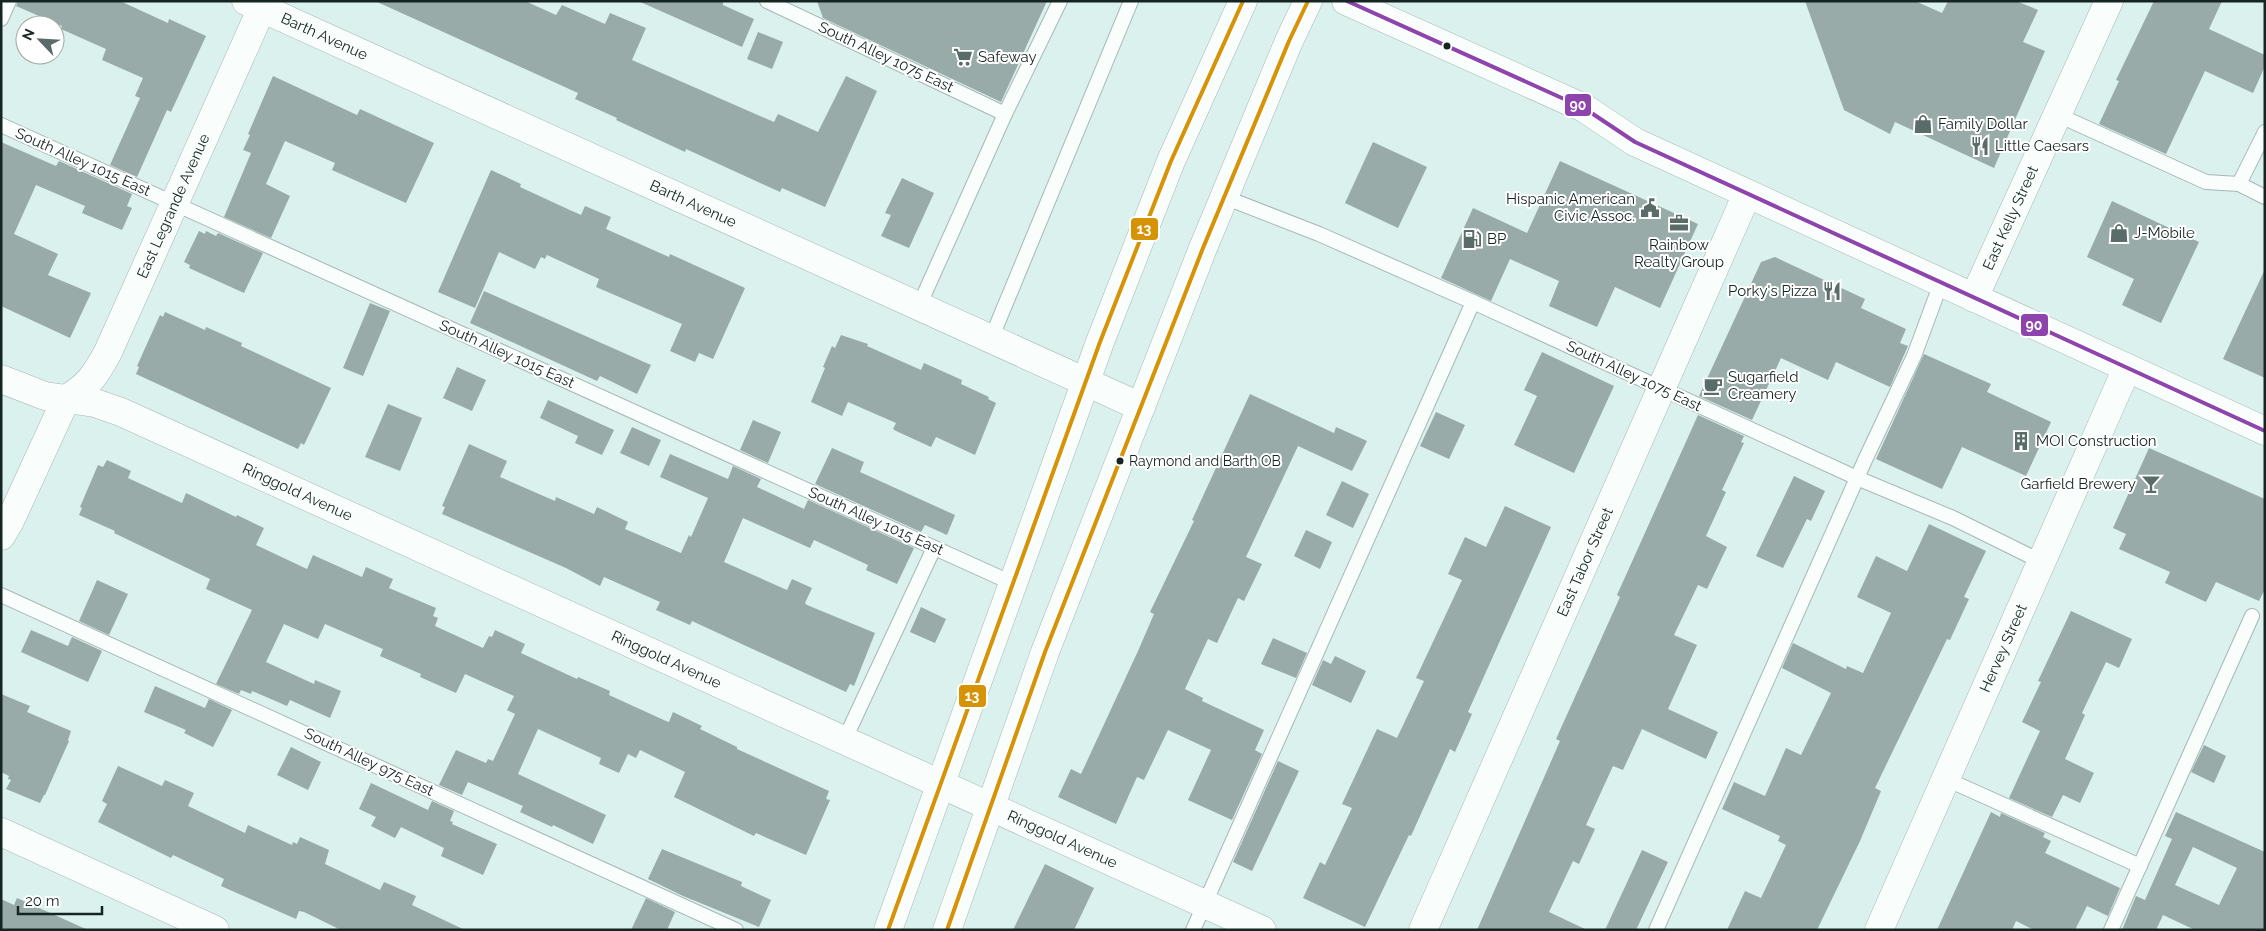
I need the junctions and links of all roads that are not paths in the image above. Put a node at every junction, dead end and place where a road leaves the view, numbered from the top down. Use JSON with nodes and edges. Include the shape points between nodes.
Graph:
{"nodes":[{"id":1,"x":9,"y":1,"type":"edge"},
{"id":2,"x":1060,"y":1,"type":"edge"},
{"id":3,"x":1132,"y":1,"type":"edge"},
{"id":4,"x":1243,"y":1,"type":"edge"},
{"id":5,"x":1308,"y":1,"type":"edge"},
{"id":6,"x":1346,"y":1,"type":"edge"},
{"id":7,"x":2109,"y":1,"type":"edge"},
{"id":8,"x":774,"y":3,"type":"edge"},
{"id":9,"x":258,"y":4,"type":"edge"},
{"id":10,"x":1,"y":19,"type":"edge"},
{"id":11,"x":1005,"y":114,"type":"junction"},
{"id":12,"x":2058,"y":115,"type":"junction"},
{"id":13,"x":1,"y":125,"type":"edge"},
{"id":14,"x":2265,"y":132,"type":"edge"},
{"id":15,"x":2239,"y":184,"type":"junction"},
{"id":16,"x":1747,"y":194,"type":"junction"},
{"id":17,"x":1224,"y":197,"type":"junction"},
{"id":18,"x":2265,"y":197,"type":"edge"},
{"id":19,"x":174,"y":203,"type":"junction"},
{"id":20,"x":1941,"y":283,"type":"junction"},
{"id":21,"x":1974,"y":298,"type":"junction"},
{"id":22,"x":1473,"y":302,"type":"junction"},
{"id":23,"x":919,"y":306,"type":"junction"},
{"id":24,"x":991,"y":339,"type":"junction"},
{"id":25,"x":2127,"y":368,"type":"junction"},
{"id":26,"x":1,"y":379,"type":"edge"},
{"id":27,"x":1086,"y":382,"type":"junction"},
{"id":28,"x":1661,"y":389,"type":"junction"},
{"id":29,"x":66,"y":399,"type":"junction"},
{"id":30,"x":1141,"y":407,"type":"junction"},
{"id":31,"x":2265,"y":431,"type":"edge"},
{"id":32,"x":1857,"y":478,"type":"junction"},
{"id":33,"x":1,"y":536,"type":"edge"},
{"id":34,"x":934,"y":548,"type":"junction"},
{"id":35,"x":2042,"y":562,"type":"junction"},
{"id":36,"x":1012,"y":583,"type":"junction"},
{"id":37,"x":1,"y":595,"type":"edge"},
{"id":38,"x":2252,"y":616,"type":"dead end"},
{"id":39,"x":844,"y":741,"type":"junction"},
{"id":40,"x":1946,"y":779,"type":"junction"},
{"id":41,"x":940,"y":784,"type":"junction"},
{"id":42,"x":992,"y":807,"type":"junction"},
{"id":43,"x":1,"y":832,"type":"edge"},
{"id":44,"x":2140,"y":866,"type":"junction"},
{"id":45,"x":1204,"y":904,"type":"junction"},
{"id":46,"x":215,"y":930,"type":"edge"},
{"id":47,"x":736,"y":930,"type":"edge"},
{"id":48,"x":888,"y":930,"type":"edge"},
{"id":49,"x":947,"y":930,"type":"edge"},
{"id":50,"x":1193,"y":930,"type":"edge"},
{"id":51,"x":1262,"y":930,"type":"edge"},
{"id":52,"x":1422,"y":930,"type":"edge"},
{"id":53,"x":1656,"y":930,"type":"edge"},
{"id":54,"x":1879,"y":930,"type":"edge"},
{"id":55,"x":2111,"y":930,"type":"edge"}],
"edges":[{"from":1,"to":10,"type":"lane"},
{"from":2,"to":11,"type":"lane"},
{"from":3,"to":24,"type":"lane"},
{"from":4,"to":27,"type":"street","via":[[1171,160]]},
{"from":5,"to":17,"type":"street"},
{"from":6,"to":16,"type":"street","via":[[1584,108],[1635,142]]},
{"from":7,"to":12,"type":"street","name":"East Kelly Street"},
{"from":8,"to":11,"type":"lane","name":"South Alley 1075 East"},
{"from":9,"to":19,"type":"street","name":"East Legrande Avenue"},
{"from":9,"to":23,"type":"street","name":"Barth Avenue"},
{"from":11,"to":23,"type":"lane"},
{"from":12,"to":15,"type":"lane","via":[[2206,182]]},
{"from":12,"to":21,"type":"street","name":"East Kelly Street"},
{"from":13,"to":19,"type":"lane","name":"South Alley 1015 East"},
{"from":14,"to":15,"type":"lane"},
{"from":15,"to":18,"type":"lane"},
{"from":16,"to":20,"type":"street"},
{"from":16,"to":28,"type":"street","name":"East Tabor Street"},
{"from":17,"to":22,"type":"lane","name":"South Alley 1075 East","via":[[1319,234]]},
{"from":17,"to":30,"type":"street"},
{"from":19,"to":29,"type":"street","name":"East Legrande Avenue","via":[[95,376],[82,390]]},
{"from":19,"to":34,"type":"lane","name":"South Alley 1015 East"},
{"from":20,"to":21,"type":"street"},
{"from":20,"to":32,"type":"lane","via":[[1914,356]]},
{"from":21,"to":25,"type":"street"},
{"from":22,"to":28,"type":"lane","name":"South Alley 1075 East"},
{"from":22,"to":45,"type":"lane"},
{"from":23,"to":24,"type":"street","name":"Barth Avenue"},
{"from":24,"to":27,"type":"street","name":"Barth Avenue"},
{"from":25,"to":31,"type":"street"},
{"from":25,"to":35,"type":"street","name":"Hervey Street"},
{"from":26,"to":29,"type":"street","name":"Ringgold Avenue","via":[[45,396]]},
{"from":27,"to":30,"type":"street","name":"Barth Avenue"},
{"from":27,"to":36,"type":"street"},
{"from":28,"to":32,"type":"lane","name":"South Alley 1075 East"},
{"from":28,"to":52,"type":"street","name":"East Tabor Street"},
{"from":29,"to":33,"type":"street"},
{"from":29,"to":39,"type":"street","name":"Ringgold Avenue","via":[[95,403],[122,412]]},
{"from":30,"to":42,"type":"street","via":[[1045,652]]},
{"from":32,"to":35,"type":"lane","name":"South Alley 1075 East","via":[[1953,518]]},
{"from":32,"to":53,"type":"lane"},
{"from":34,"to":36,"type":"lane","name":"South Alley 1015 East"},
{"from":34,"to":39,"type":"lane"},
{"from":35,"to":40,"type":"street","name":"Hervey Street"},
{"from":36,"to":41,"type":"street"},
{"from":37,"to":47,"type":"lane","name":"South Alley 975 East"},
{"from":38,"to":44,"type":"lane"},
{"from":39,"to":41,"type":"street","name":"Ringgold Avenue"},
{"from":40,"to":44,"type":"lane"},
{"from":40,"to":54,"type":"street","name":"Hervey Street"},
{"from":41,"to":42,"type":"street","name":"Ringgold Avenue"},
{"from":41,"to":48,"type":"street"},
{"from":42,"to":45,"type":"street","name":"Ringgold Avenue"},
{"from":42,"to":49,"type":"street"},
{"from":43,"to":46,"type":"street"},
{"from":44,"to":55,"type":"lane"},
{"from":45,"to":50,"type":"lane"},
{"from":45,"to":51,"type":"street","name":"Ringgold Avenue"}]}
